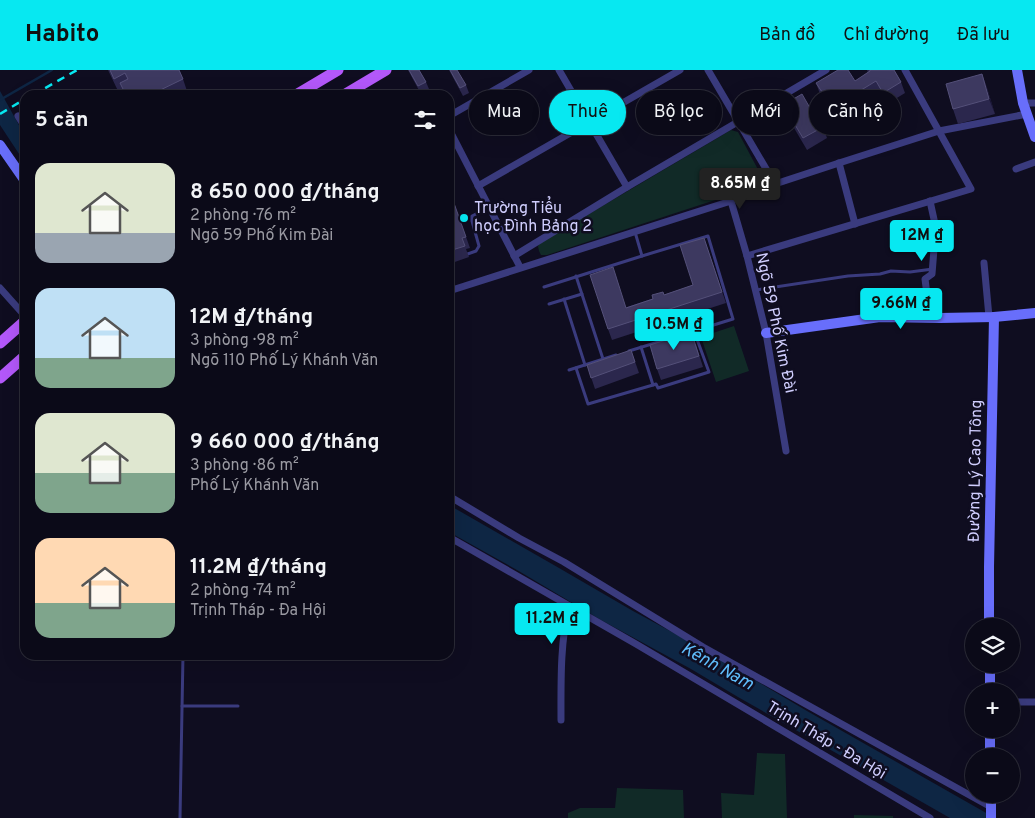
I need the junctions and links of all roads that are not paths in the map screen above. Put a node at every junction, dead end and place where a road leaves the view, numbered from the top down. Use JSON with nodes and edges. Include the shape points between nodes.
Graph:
{"nodes":[{"id":1,"x":336,"y":70,"type":"edge"},
{"id":2,"x":386,"y":70,"type":"edge"},
{"id":3,"x":529,"y":70,"type":"edge"},
{"id":4,"x":559,"y":70,"type":"edge"},
{"id":5,"x":680,"y":70,"type":"edge"},
{"id":6,"x":708,"y":70,"type":"edge"},
{"id":7,"x":826,"y":70,"type":"edge"},
{"id":8,"x":905,"y":70,"type":"edge"},
{"id":9,"x":1017,"y":70,"type":"edge"},
{"id":10,"x":304,"y":90,"type":"edge"},
{"id":11,"x":352,"y":90,"type":"edge"},
{"id":12,"x":571,"y":90,"type":"edge"},
{"id":13,"x":792,"y":90,"type":"edge"},
{"id":14,"x":626,"y":101,"type":"edge"},
{"id":15,"x":1035,"y":102,"type":"edge"},
{"id":16,"x":1024,"y":103,"type":"junction"},
{"id":17,"x":732,"y":112,"type":"edge"},
{"id":18,"x":454,"y":113,"type":"edge"},
{"id":19,"x":1027,"y":114,"type":"junction"},
{"id":20,"x":18,"y":116,"type":"dead end"},
{"id":21,"x":20,"y":119,"type":"edge"},
{"id":22,"x":732,"y":126,"type":"edge"},
{"id":23,"x":939,"y":131,"type":"junction"},
{"id":24,"x":566,"y":135,"type":"edge"},
{"id":25,"x":597,"y":135,"type":"edge"},
{"id":26,"x":746,"y":135,"type":"edge"},
{"id":27,"x":1035,"y":137,"type":"edge"},
{"id":28,"x":454,"y":139,"type":"edge"},
{"id":29,"x":0,"y":145,"type":"edge"},
{"id":30,"x":1035,"y":162,"type":"edge"},
{"id":31,"x":838,"y":163,"type":"junction"},
{"id":32,"x":1016,"y":169,"type":"dead end"},
{"id":33,"x":20,"y":174,"type":"edge"},
{"id":34,"x":775,"y":184,"type":"junction"},
{"id":35,"x":478,"y":186,"type":"junction"},
{"id":36,"x":627,"y":187,"type":"junction"},
{"id":37,"x":930,"y":201,"type":"junction"},
{"id":38,"x":731,"y":202,"type":"junction"},
{"id":39,"x":489,"y":207,"type":"junction"},
{"id":40,"x":855,"y":224,"type":"junction"},
{"id":41,"x":635,"y":232,"type":"junction"},
{"id":42,"x":462,"y":256,"type":"dead end"},
{"id":43,"x":514,"y":256,"type":"junction"},
{"id":44,"x":642,"y":256,"type":"junction"},
{"id":45,"x":747,"y":256,"type":"junction"},
{"id":46,"x":984,"y":263,"type":"dead end"},
{"id":47,"x":520,"y":267,"type":"junction"},
{"id":48,"x":933,"y":269,"type":"junction"},
{"id":49,"x":576,"y":276,"type":"junction"},
{"id":50,"x":544,"y":287,"type":"dead end"},
{"id":51,"x":0,"y":288,"type":"edge"},
{"id":52,"x":454,"y":289,"type":"edge"},
{"id":53,"x":755,"y":290,"type":"junction"},
{"id":54,"x":582,"y":294,"type":"junction"},
{"id":55,"x":564,"y":300,"type":"junction"},
{"id":56,"x":549,"y":304,"type":"dead end"},
{"id":57,"x":20,"y":310,"type":"edge"},
{"id":58,"x":1035,"y":314,"type":"edge"},
{"id":59,"x":991,"y":317,"type":"junction"},
{"id":60,"x":930,"y":318,"type":"junction"},
{"id":61,"x":20,"y":326,"type":"edge"},
{"id":62,"x":694,"y":331,"type":"junction"},
{"id":63,"x":766,"y":333,"type":"junction"},
{"id":64,"x":0,"y":343,"type":"edge"},
{"id":65,"x":641,"y":347,"type":"junction"},
{"id":66,"x":603,"y":359,"type":"junction"},
{"id":67,"x":20,"y":360,"type":"edge"},
{"id":68,"x":585,"y":365,"type":"junction"},
{"id":69,"x":576,"y":368,"type":"junction"},
{"id":70,"x":569,"y":370,"type":"dead end"},
{"id":71,"x":0,"y":378,"type":"edge"},
{"id":72,"x":653,"y":385,"type":"junction"},
{"id":73,"x":786,"y":451,"type":"dead end"},
{"id":74,"x":454,"y":499,"type":"edge"},
{"id":75,"x":454,"y":540,"type":"edge"},
{"id":76,"x":569,"y":606,"type":"junction"},
{"id":77,"x":989,"y":618,"type":"edge"},
{"id":78,"x":183,"y":660,"type":"edge"},
{"id":79,"x":1020,"y":702,"type":"edge"},
{"id":80,"x":1035,"y":702,"type":"edge"},
{"id":81,"x":182,"y":706,"type":"junction"},
{"id":82,"x":238,"y":706,"type":"dead end"},
{"id":83,"x":561,"y":720,"type":"dead end"},
{"id":84,"x":991,"y":812,"type":"edge"},
{"id":85,"x":180,"y":818,"type":"edge"},
{"id":86,"x":930,"y":818,"type":"edge"}],
"edges":[{"from":1,"to":10,"type":"main road"},
{"from":2,"to":11,"type":"main road"},
{"from":3,"to":18,"type":"street"},
{"from":4,"to":12,"type":"street"},
{"from":5,"to":14,"type":"street"},
{"from":6,"to":17,"type":"street"},
{"from":7,"to":13,"type":"street"},
{"from":8,"to":23,"type":"street"},
{"from":9,"to":16,"type":"street"},
{"from":15,"to":16,"type":"street"},
{"from":16,"to":19,"type":"street"},
{"from":19,"to":23,"type":"street"},
{"from":19,"to":27,"type":"street"},
{"from":20,"to":21,"type":"street"},
{"from":22,"to":36,"type":"street"},
{"from":23,"to":31,"type":"street"},
{"from":23,"to":37,"type":"street","via":[[971,189]]},
{"from":24,"to":35,"type":"street"},
{"from":25,"to":36,"type":"street"},
{"from":26,"to":34,"type":"street"},
{"from":28,"to":35,"type":"street"},
{"from":29,"to":33,"type":"street"},
{"from":30,"to":32,"type":"street"},
{"from":31,"to":34,"type":"street"},
{"from":31,"to":40,"type":"street"},
{"from":34,"to":38,"type":"street"},
{"from":35,"to":39,"type":"street"},
{"from":36,"to":43,"type":"street"},
{"from":37,"to":40,"type":"street"},
{"from":37,"to":48,"type":"street","via":[[940,247],[934,249]]},
{"from":38,"to":41,"type":"street"},
{"from":38,"to":45,"type":"street","name":"Ngõ 59 Phố Kim Đài"},
{"from":39,"to":42,"type":"lane","via":[[472,216],[478,249]]},
{"from":39,"to":43,"type":"street"},
{"from":40,"to":45,"type":"street"},
{"from":41,"to":44,"type":"lane"},
{"from":41,"to":47,"type":"street"},
{"from":43,"to":47,"type":"street"},
{"from":44,"to":49,"type":"lane"},
{"from":44,"to":62,"type":"lane","via":[[708,236],[733,319]]},
{"from":45,"to":53,"type":"street","name":"Ngõ 59 Phố Kim Đài"},
{"from":46,"to":59,"type":"street"},
{"from":47,"to":52,"type":"street"},
{"from":48,"to":53,"type":"lane","via":[[848,276]]},
{"from":48,"to":60,"type":"street","via":[[925,279]]},
{"from":49,"to":50,"type":"lane"},
{"from":49,"to":54,"type":"lane"},
{"from":51,"to":57,"type":"street"},
{"from":53,"to":63,"type":"street","name":"Ngõ 59 Phố Kim Đài"},
{"from":54,"to":55,"type":"lane"},
{"from":54,"to":66,"type":"lane"},
{"from":55,"to":56,"type":"lane"},
{"from":55,"to":68,"type":"lane"},
{"from":58,"to":59,"type":"street"},
{"from":59,"to":60,"type":"street"},
{"from":59,"to":77,"type":"street","name":"Đường Lý Cao Tông"},
{"from":60,"to":63,"type":"street","via":[[880,317]]},
{"from":61,"to":64,"type":"main road"},
{"from":62,"to":65,"type":"lane"},
{"from":62,"to":72,"type":"lane","via":[[708,372],[658,388]]},
{"from":63,"to":73,"type":"street","name":"Ngõ 59 Phố Kim Đài"},
{"from":65,"to":66,"type":"lane"},
{"from":65,"to":72,"type":"lane"},
{"from":66,"to":68,"type":"lane"},
{"from":67,"to":71,"type":"main road"},
{"from":68,"to":69,"type":"lane"},
{"from":69,"to":70,"type":"lane"},
{"from":69,"to":72,"type":"lane","via":[[588,404]]},
{"from":74,"to":84,"type":"street"},
{"from":75,"to":76,"type":"street","name":"Trịnh Tháp - Đa Hội"},
{"from":76,"to":83,"type":"street","via":[[563,647]]},
{"from":76,"to":86,"type":"street","name":"Trịnh Tháp - Đa Hội"},
{"from":78,"to":81,"type":"lane"},
{"from":79,"to":80,"type":"street"},
{"from":81,"to":82,"type":"lane"},
{"from":81,"to":85,"type":"lane"}]}
